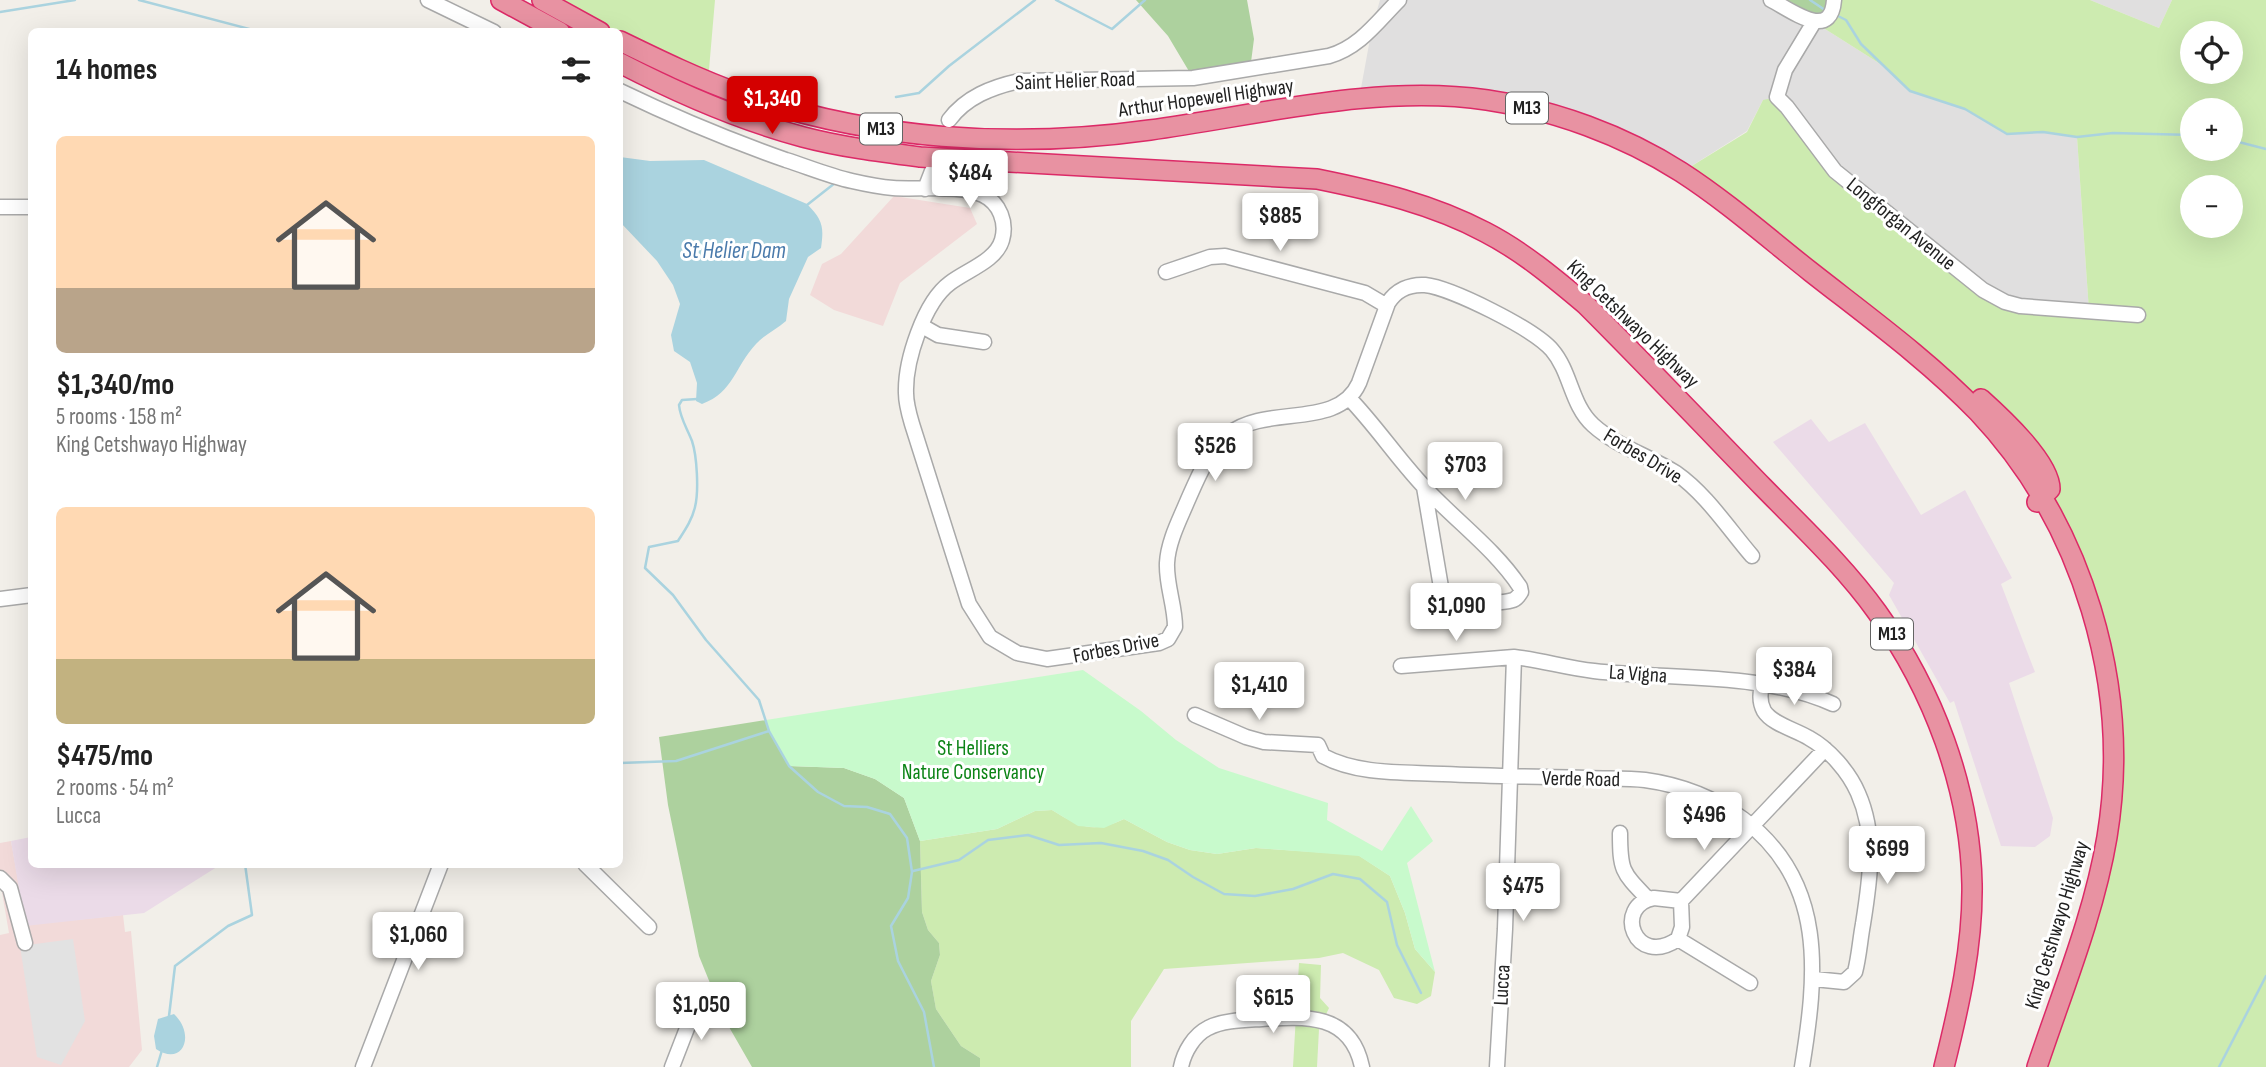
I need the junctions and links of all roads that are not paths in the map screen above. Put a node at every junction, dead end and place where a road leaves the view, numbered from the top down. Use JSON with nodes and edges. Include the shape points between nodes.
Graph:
{"nodes":[{"id":1,"x":428,"y":0,"type":"edge"},
{"id":2,"x":501,"y":0,"type":"edge"},
{"id":3,"x":542,"y":0,"type":"edge"},
{"id":4,"x":1399,"y":0,"type":"edge"},
{"id":5,"x":1771,"y":0,"type":"edge"},
{"id":6,"x":1833,"y":6,"type":"edge"},
{"id":7,"x":1814,"y":22,"type":"junction"},
{"id":8,"x":467,"y":25,"type":"edge"},
{"id":9,"x":554,"y":28,"type":"edge"},
{"id":10,"x":593,"y":28,"type":"edge"},
{"id":11,"x":623,"y":42,"type":"edge"},
{"id":12,"x":623,"y":64,"type":"edge"},
{"id":13,"x":623,"y":92,"type":"edge"},
{"id":14,"x":1359,"y":99,"type":"joint"},
{"id":15,"x":949,"y":120,"type":"dead end"},
{"id":16,"x":932,"y":171,"type":"dead end"},
{"id":17,"x":925,"y":189,"type":"junction"},
{"id":18,"x":0,"y":207,"type":"edge"},
{"id":19,"x":28,"y":207,"type":"edge"},
{"id":20,"x":1166,"y":272,"type":"dead end"},
{"id":21,"x":1387,"y":306,"type":"junction"},
{"id":22,"x":2138,"y":316,"type":"dead end"},
{"id":23,"x":922,"y":326,"type":"junction"},
{"id":24,"x":984,"y":342,"type":"dead end"},
{"id":25,"x":1349,"y":398,"type":"junction"},
{"id":26,"x":1424,"y":487,"type":"junction"},
{"id":27,"x":1752,"y":556,"type":"dead end"},
{"id":28,"x":28,"y":596,"type":"edge"},
{"id":29,"x":0,"y":599,"type":"edge"},
{"id":30,"x":1514,"y":657,"type":"junction"},
{"id":31,"x":1401,"y":666,"type":"dead end"},
{"id":32,"x":1762,"y":685,"type":"junction"},
{"id":33,"x":1833,"y":704,"type":"dead end"},
{"id":34,"x":1195,"y":715,"type":"dead end"},
{"id":35,"x":1825,"y":749,"type":"junction"},
{"id":36,"x":1511,"y":777,"type":"junction"},
{"id":37,"x":1752,"y":826,"type":"junction"},
{"id":38,"x":1620,"y":833,"type":"dead end"},
{"id":39,"x":439,"y":868,"type":"edge"},
{"id":40,"x":589,"y":868,"type":"edge"},
{"id":41,"x":0,"y":878,"type":"edge"},
{"id":42,"x":1648,"y":899,"type":"junction"},
{"id":43,"x":1681,"y":901,"type":"junction"},
{"id":44,"x":649,"y":927,"type":"dead end"},
{"id":45,"x":1678,"y":939,"type":"junction"},
{"id":46,"x":25,"y":943,"type":"dead end"},
{"id":47,"x":1814,"y":979,"type":"junction"},
{"id":48,"x":1750,"y":983,"type":"dead end"},
{"id":49,"x":696,"y":1005,"type":"dead end"},
{"id":50,"x":363,"y":1067,"type":"edge"},
{"id":51,"x":672,"y":1067,"type":"edge"},
{"id":52,"x":1181,"y":1067,"type":"edge"},
{"id":53,"x":1362,"y":1067,"type":"edge"},
{"id":54,"x":1497,"y":1067,"type":"edge"},
{"id":55,"x":1802,"y":1067,"type":"edge"},
{"id":56,"x":1944,"y":1067,"type":"edge"},
{"id":57,"x":2037,"y":1067,"type":"edge"}],
"edges":[{"from":1,"to":8,"type":"street"},
{"from":2,"to":9,"type":"highway"},
{"from":3,"to":10,"type":"highway"},
{"from":4,"to":15,"type":"street","name":"Saint Helier Road","via":[[1359,41],[1329,56],[1193,78],[1018,81],[976,95]]},
{"from":5,"to":7,"type":"street"},
{"from":6,"to":7,"type":"street","via":[[1826,19]]},
{"from":7,"to":22,"type":"street","name":"Longforgan Avenue","via":[[1785,70],[1777,97],[1835,171],[1983,290],[2005,302]]},
{"from":11,"to":14,"type":"highway","name":"Arthur Hopewell Highway","number":"M13","via":[[741,95],[852,124],[938,136],[1103,136]]},
{"from":12,"to":56,"type":"highway","name":"King Cetshwayo Highway","number":"M13","via":[[714,108],[762,125],[872,150],[920,157],[1317,179],[1374,191],[1440,210],[1487,232],[1540,266],[1588,304],[1835,561],[1892,633],[1924,692],[1957,782],[1971,878],[1969,940]]},
{"from":13,"to":17,"type":"street","via":[[736,142],[829,174],[890,188]]},
{"from":14,"to":57,"type":"highway","name":"King Cetshwayo Highway","number":"M13","via":[[1428,96],[1539,110],[1659,159],[1701,185],[1941,377],[2016,458],[2073,560],[2090,604],[2112,719],[2108,837]]},
{"from":16,"to":17,"type":"street"},
{"from":17,"to":23,"type":"street","name":"Forbes Drive","via":[[984,195],[1001,214],[1004,227],[992,257],[945,287]]},
{"from":18,"to":19,"type":"street"},
{"from":20,"to":21,"type":"street","via":[[1225,256],[1365,293]]},
{"from":21,"to":25,"type":"street","via":[[1359,383]]},
{"from":21,"to":27,"type":"street","name":"Forbes Drive","via":[[1402,290],[1423,285],[1528,330],[1562,364],[1588,420],[1684,479]]},
{"from":23,"to":24,"type":"street","via":[[938,335]]},
{"from":23,"to":25,"type":"street","name":"Forbes Drive","via":[[908,371],[909,413],[966,594],[990,636],[1006,648],[1034,658],[1069,657],[1168,639],[1175,627],[1168,552],[1210,454],[1237,429],[1329,409]]},
{"from":25,"to":26,"type":"street"},
{"from":26,"to":26,"type":"street","via":[[1501,564],[1521,590],[1517,597],[1510,601],[1443,599]]},
{"from":28,"to":29,"type":"street"},
{"from":30,"to":31,"type":"street","name":"La Vigna"},
{"from":30,"to":32,"type":"street","name":"La Vigna","via":[[1592,671]]},
{"from":30,"to":36,"type":"street"},
{"from":32,"to":33,"type":"street","name":"La Vigna","via":[[1802,691]]},
{"from":32,"to":35,"type":"street","via":[[1760,701],[1767,715]]},
{"from":34,"to":36,"type":"street","name":"Verde Road","via":[[1264,742],[1318,745],[1323,756],[1362,768]]},
{"from":35,"to":37,"type":"street"},
{"from":35,"to":47,"type":"street","via":[[1859,794],[1871,868],[1855,972],[1844,982]]},
{"from":36,"to":37,"type":"street","name":"Verde Road","via":[[1644,780],[1686,788],[1723,804]]},
{"from":36,"to":54,"type":"street","name":"Lucca"},
{"from":37,"to":43,"type":"street"},
{"from":37,"to":47,"type":"street","name":"Verde Road","via":[[1779,853],[1801,893]]},
{"from":38,"to":42,"type":"street","via":[[1623,870]]},
{"from":39,"to":50,"type":"street"},
{"from":40,"to":44,"type":"street"},
{"from":41,"to":46,"type":"street","via":[[10,888]]},
{"from":42,"to":43,"type":"street"},
{"from":42,"to":45,"type":"street","via":[[1633,914],[1636,936],[1656,948]]},
{"from":43,"to":45,"type":"street"},
{"from":45,"to":48,"type":"street"},
{"from":47,"to":55,"type":"street","name":"Verde Road"},
{"from":49,"to":51,"type":"street"},
{"from":52,"to":53,"type":"street","via":[[1190,1045],[1209,1027],[1292,1017],[1320,1019],[1340,1030],[1353,1045]]}]}
